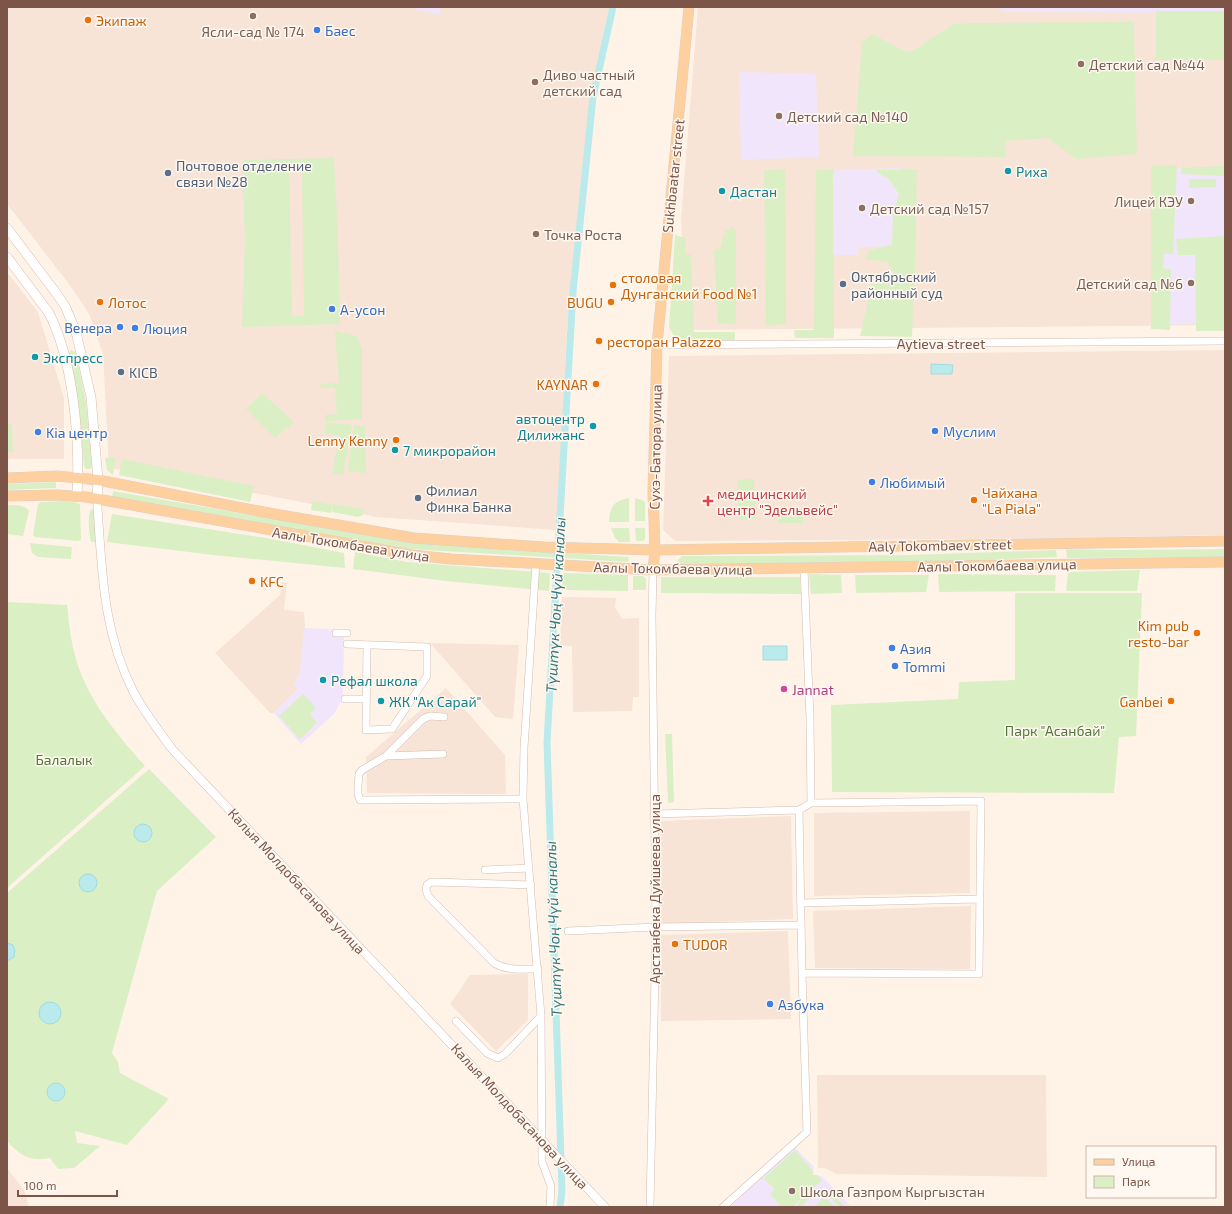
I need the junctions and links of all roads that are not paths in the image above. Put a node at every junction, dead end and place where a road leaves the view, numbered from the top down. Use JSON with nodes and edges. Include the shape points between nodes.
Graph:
{"nodes":[{"id":1,"x":689,"y":7,"type":"edge"},
{"id":2,"x":7,"y":228,"type":"edge"},
{"id":3,"x":7,"y":257,"type":"edge"},
{"id":4,"x":1225,"y":341,"type":"edge"},
{"id":5,"x":78,"y":343,"type":"junction"},
{"id":6,"x":657,"y":345,"type":"junction"},
{"id":7,"x":63,"y":348,"type":"junction"},
{"id":8,"x":7,"y":478,"type":"edge"},
{"id":9,"x":78,"y":478,"type":"junction"},
{"id":10,"x":98,"y":480,"type":"junction"},
{"id":11,"x":7,"y":496,"type":"edge"},
{"id":12,"x":77,"y":496,"type":"junction"},
{"id":13,"x":97,"y":500,"type":"junction"},
{"id":14,"x":1225,"y":541,"type":"edge"},
{"id":15,"x":655,"y":550,"type":"junction"},
{"id":16,"x":1225,"y":562,"type":"edge"},
{"id":17,"x":539,"y":563,"type":"junction"},
{"id":18,"x":804,"y":568,"type":"junction"},
{"id":19,"x":653,"y":570,"type":"junction"},
{"id":20,"x":336,"y":633,"type":"dead end"},
{"id":21,"x":347,"y":633,"type":"dead end"},
{"id":22,"x":347,"y":644,"type":"dead end"},
{"id":23,"x":367,"y":645,"type":"junction"},
{"id":24,"x":345,"y":699,"type":"dead end"},
{"id":25,"x":366,"y":699,"type":"junction"},
{"id":26,"x":444,"y":717,"type":"dead end"},
{"id":27,"x":443,"y":754,"type":"dead end"},
{"id":28,"x":386,"y":756,"type":"junction"},
{"id":29,"x":523,"y":799,"type":"junction"},
{"id":30,"x":811,"y":803,"type":"junction"},
{"id":31,"x":799,"y":810,"type":"junction"},
{"id":32,"x":654,"y":814,"type":"junction"},
{"id":33,"x":529,"y":868,"type":"junction"},
{"id":34,"x":485,"y":870,"type":"dead end"},
{"id":35,"x":531,"y":885,"type":"junction"},
{"id":36,"x":980,"y":898,"type":"junction"},
{"id":37,"x":801,"y":903,"type":"junction"},
{"id":38,"x":801,"y":925,"type":"junction"},
{"id":39,"x":656,"y":927,"type":"junction"},
{"id":40,"x":568,"y":931,"type":"dead end"},
{"id":41,"x":538,"y":969,"type":"junction"},
{"id":42,"x":802,"y":973,"type":"junction"},
{"id":43,"x":541,"y":1016,"type":"junction"},
{"id":44,"x":456,"y":1021,"type":"dead end"},
{"id":45,"x":542,"y":1140,"type":"junction"},
{"id":46,"x":550,"y":1207,"type":"edge"},
{"id":47,"x":605,"y":1207,"type":"edge"},
{"id":48,"x":650,"y":1207,"type":"edge"},
{"id":49,"x":723,"y":1207,"type":"edge"}],
"edges":[{"from":1,"to":6,"type":"main road","name":"Sukhbaatar street"},
{"from":2,"to":5,"type":"main road","via":[[64,306],[76,332]]},
{"from":3,"to":7,"type":"main road","via":[[49,313]]},
{"from":4,"to":6,"type":"street","name":"Aytieva street"},
{"from":5,"to":7,"type":"main road"},
{"from":5,"to":10,"type":"main road","via":[[91,397]]},
{"from":6,"to":15,"type":"main road","name":"Сухэ-Батора улица","via":[[653,491]]},
{"from":7,"to":9,"type":"main road","via":[[73,398]]},
{"from":8,"to":9,"type":"main road","name":"Аалы Токомбаева улица"},
{"from":9,"to":10,"type":"main road","name":"Аалы Токомбаева улица"},
{"from":9,"to":12,"type":"main road"},
{"from":10,"to":13,"type":"main road"},
{"from":10,"to":15,"type":"main road","name":"Аалы Токомбаева улица","via":[[414,538],[544,547]]},
{"from":11,"to":12,"type":"main road","name":"Аалы Токомбаева улица"},
{"from":12,"to":13,"type":"main road","name":"Аалы Токомбаева улица"},
{"from":13,"to":17,"type":"main road","name":"Аалы Токомбаева улица","via":[[412,555]]},
{"from":13,"to":45,"type":"street","name":"Калыя Молдобасанова улица","via":[[107,615],[120,659],[146,712],[172,749]]},
{"from":14,"to":15,"type":"main road","name":"Aaly Tokombaev street"},
{"from":15,"to":19,"type":"main road","name":"Сухэ-Батора улица"},
{"from":16,"to":18,"type":"main road","name":"Аалы Токомбаева улица"},
{"from":17,"to":19,"type":"main road","name":"Аалы Токомбаева улица"},
{"from":17,"to":29,"type":"street","via":[[524,748]]},
{"from":18,"to":19,"type":"main road","name":"Аалы Токомбаева улица"},
{"from":18,"to":30,"type":"street"},
{"from":19,"to":32,"type":"street","name":"Арстанбека Дуйшеева улица"},
{"from":20,"to":21,"type":"street"},
{"from":22,"to":23,"type":"street"},
{"from":23,"to":25,"type":"street"},
{"from":23,"to":25,"type":"street","via":[[427,647],[427,676],[392,729],[366,730]]},
{"from":24,"to":25,"type":"street"},
{"from":26,"to":28,"type":"street","via":[[430,716],[423,719]]},
{"from":27,"to":28,"type":"street"},
{"from":28,"to":29,"type":"street","via":[[359,774],[360,800]]},
{"from":29,"to":33,"type":"street"},
{"from":30,"to":31,"type":"street"},
{"from":30,"to":36,"type":"street","via":[[981,801]]},
{"from":31,"to":32,"type":"street"},
{"from":31,"to":37,"type":"street"},
{"from":32,"to":39,"type":"street","name":"Арстанбека Дуйшеева улица"},
{"from":33,"to":34,"type":"street"},
{"from":33,"to":35,"type":"street"},
{"from":35,"to":41,"type":"street"},
{"from":35,"to":41,"type":"street","via":[[442,881],[429,882],[426,889],[428,896],[494,964],[511,969]]},
{"from":36,"to":37,"type":"street"},
{"from":36,"to":42,"type":"street","via":[[979,974]]},
{"from":37,"to":38,"type":"street"},
{"from":38,"to":39,"type":"street"},
{"from":38,"to":42,"type":"street"},
{"from":39,"to":40,"type":"street"},
{"from":39,"to":48,"type":"street","name":"Арстанбека Дуйшеева улица"},
{"from":41,"to":43,"type":"street"},
{"from":42,"to":49,"type":"street","via":[[807,1132]]},
{"from":43,"to":44,"type":"street","via":[[505,1054],[498,1058],[487,1053]]},
{"from":43,"to":45,"type":"street"},
{"from":45,"to":46,"type":"street","via":[[542,1162],[551,1186]]},
{"from":45,"to":47,"type":"street","name":"Калыя Молдобасанова улица"}]}
